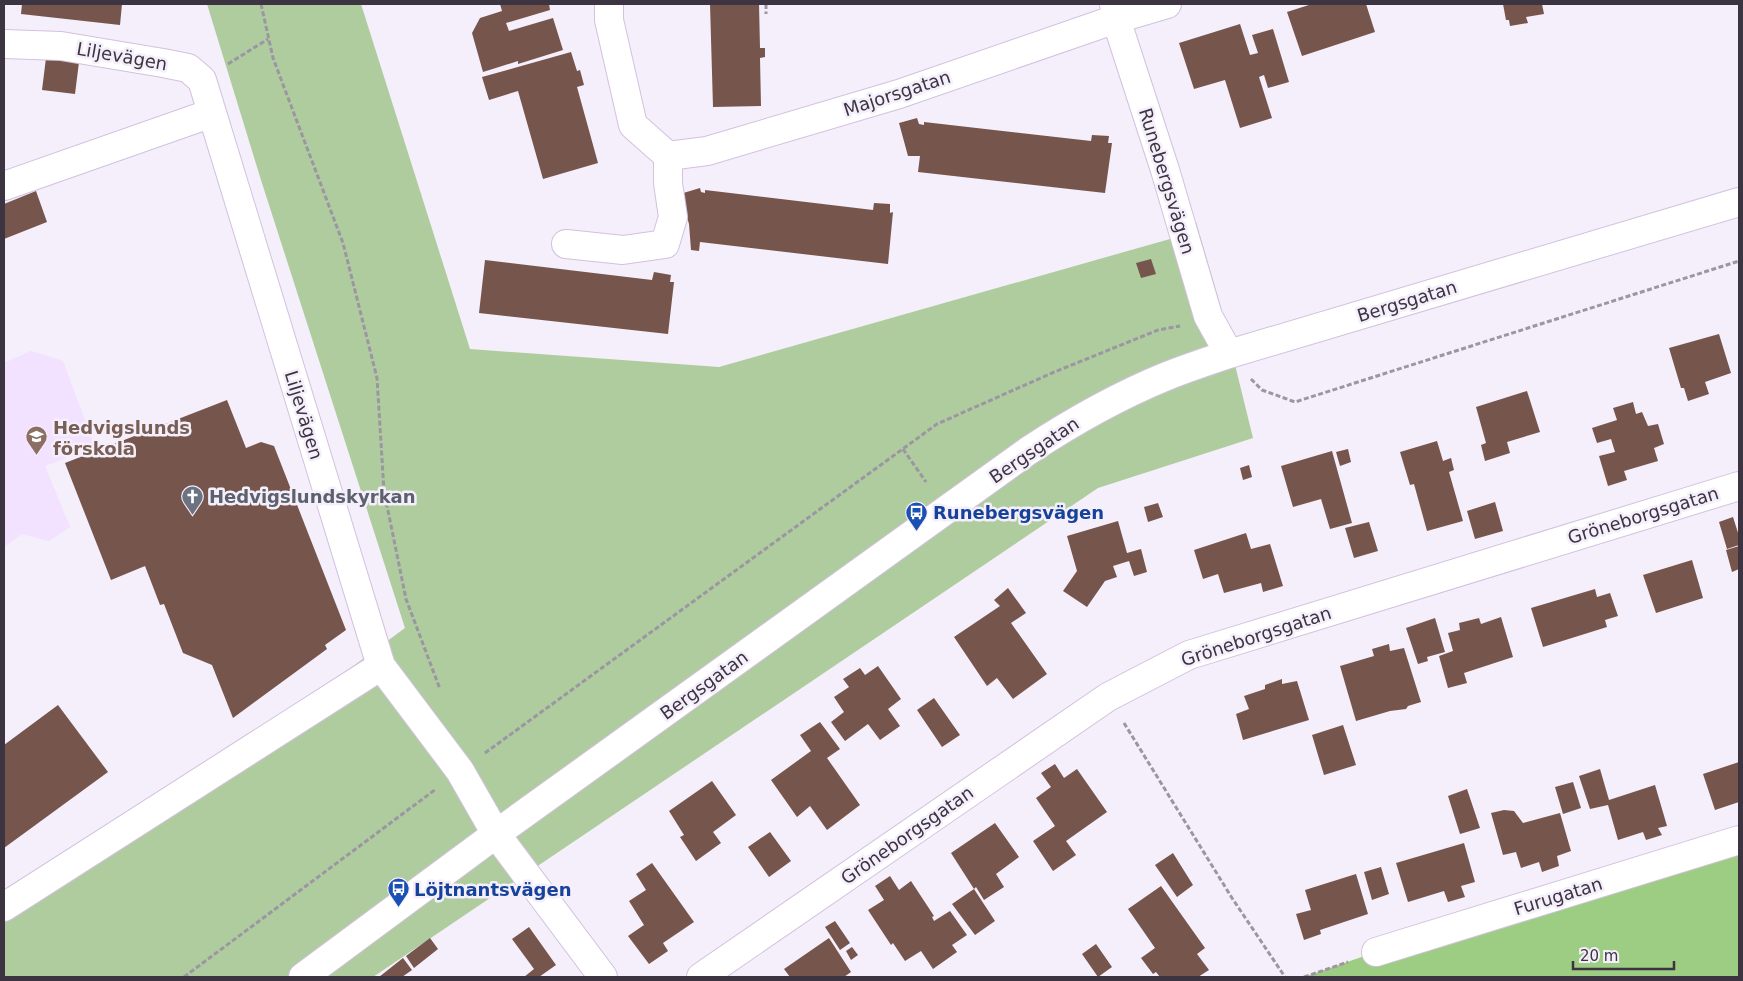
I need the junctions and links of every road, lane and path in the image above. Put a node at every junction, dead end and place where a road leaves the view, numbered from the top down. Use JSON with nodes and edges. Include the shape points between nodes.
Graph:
{"nodes":[{"id":1,"x":261,"y":4,"type":"edge"},
{"id":2,"x":609,"y":4,"type":"edge"},
{"id":3,"x":766,"y":4,"type":"edge"},
{"id":4,"x":1167,"y":4,"type":"edge"},
{"id":5,"x":1115,"y":11,"type":"edge"},
{"id":6,"x":766,"y":14,"type":"dead end"},
{"id":7,"x":268,"y":39,"type":"junction"},
{"id":8,"x":4,"y":44,"type":"edge"},
{"id":9,"x":202,"y":80,"type":"junction"},
{"id":10,"x":212,"y":113,"type":"junction"},
{"id":11,"x":668,"y":156,"type":"junction"},
{"id":12,"x":4,"y":186,"type":"edge"},
{"id":13,"x":1739,"y":202,"type":"edge"},
{"id":14,"x":566,"y":244,"type":"dead end"},
{"id":15,"x":1739,"y":261,"type":"edge"},
{"id":16,"x":1186,"y":324,"type":"dead end"},
{"id":17,"x":1229,"y":354,"type":"junction"},
{"id":18,"x":903,"y":449,"type":"junction"},
{"id":19,"x":926,"y":482,"type":"dead end"},
{"id":20,"x":1739,"y":486,"type":"edge"},
{"id":21,"x":382,"y":666,"type":"junction"},
{"id":22,"x":440,"y":691,"type":"dead end"},
{"id":23,"x":1108,"y":697,"type":"junction"},
{"id":24,"x":460,"y":771,"type":"junction"},
{"id":25,"x":496,"y":834,"type":"junction"},
{"id":26,"x":1739,"y":840,"type":"edge"},
{"id":27,"x":4,"y":907,"type":"edge"},
{"id":28,"x":1376,"y":952,"type":"joint"},
{"id":29,"x":184,"y":977,"type":"edge"},
{"id":30,"x":303,"y":977,"type":"edge"},
{"id":31,"x":603,"y":977,"type":"edge"},
{"id":32,"x":701,"y":977,"type":"edge"},
{"id":33,"x":1285,"y":977,"type":"edge"},
{"id":34,"x":1304,"y":977,"type":"edge"}],
"edges":[{"from":1,"to":7,"type":"path"},
{"from":2,"to":11,"type":"street","via":[[609,20],[633,125]]},
{"from":3,"to":6,"type":"path"},
{"from":4,"to":5,"type":"street","name":"Majorsgatan"},
{"from":5,"to":11,"type":"street","name":"Majorsgatan","via":[[899,94],[707,151]]},
{"from":5,"to":17,"type":"street","name":"Runebergsvägen","via":[[1208,316]]},
{"from":7,"to":9,"type":"path"},
{"from":7,"to":22,"type":"path","via":[[272,58],[342,243],[377,378],[384,491],[406,599]]},
{"from":8,"to":9,"type":"street","name":"Liljevägen","via":[[61,46],[163,63],[188,68]]},
{"from":9,"to":10,"type":"street","name":"Liljevägen"},
{"from":10,"to":12,"type":"street"},
{"from":10,"to":21,"type":"street","name":"Liljevägen"},
{"from":11,"to":14,"type":"street","via":[[673,217],[665,244],[623,250]]},
{"from":13,"to":17,"type":"street","name":"Bergsgatan"},
{"from":15,"to":17,"type":"path","via":[[1295,402],[1262,390]]},
{"from":16,"to":18,"type":"path","via":[[1158,330],[1052,373],[937,424]]},
{"from":17,"to":25,"type":"street","name":"Bergsgatan","via":[[1167,376],[1064,427]]},
{"from":18,"to":19,"type":"path"},
{"from":18,"to":24,"type":"path"},
{"from":20,"to":23,"type":"street","name":"Gröneborgsgatan","via":[[1189,655]]},
{"from":21,"to":24,"type":"street","name":"Liljevägen"},
{"from":21,"to":27,"type":"street"},
{"from":23,"to":32,"type":"street","name":"Gröneborgsgatan"},
{"from":23,"to":33,"type":"path","via":[[1232,898]]},
{"from":24,"to":25,"type":"street","name":"Liljevägen"},
{"from":24,"to":29,"type":"path"},
{"from":25,"to":30,"type":"street","name":"Bergsgatan"},
{"from":25,"to":31,"type":"street","name":"Liljevägen"},
{"from":26,"to":28,"type":"street","name":"Furugatan"},
{"from":28,"to":34,"type":"path"}]}
